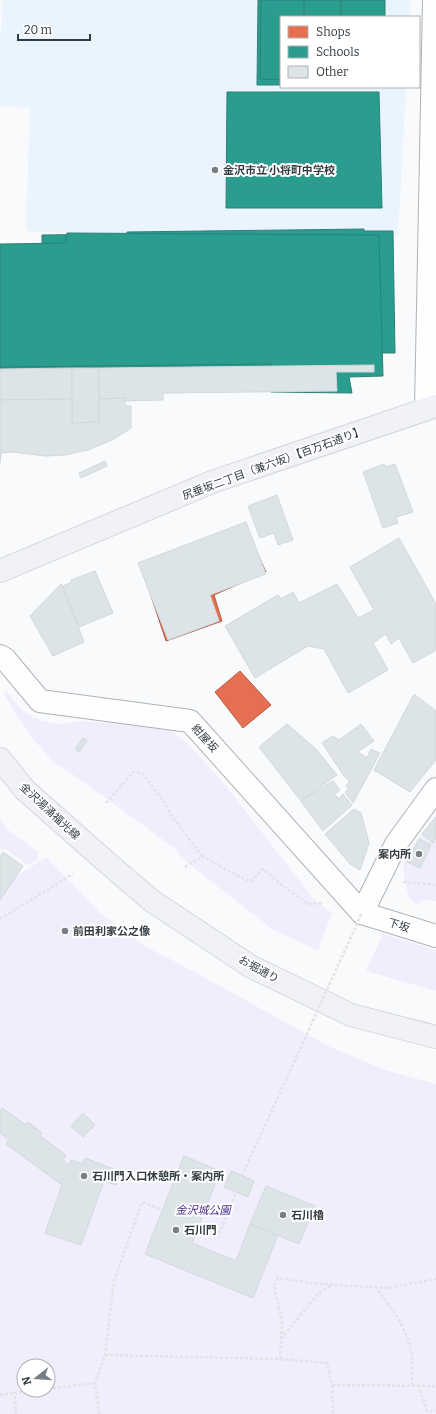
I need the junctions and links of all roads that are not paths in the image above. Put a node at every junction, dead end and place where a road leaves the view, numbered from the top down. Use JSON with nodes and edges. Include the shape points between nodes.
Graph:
{"nodes":[{"id":1,"x":434,"y":0,"type":"edge"},
{"id":2,"x":431,"y":407,"type":"edge"},
{"id":3,"x":0,"y":571,"type":"edge"},
{"id":4,"x":0,"y":656,"type":"edge"},
{"id":5,"x":0,"y":759,"type":"edge"},
{"id":6,"x":436,"y":789,"type":"edge"},
{"id":7,"x":103,"y":860,"type":"joint"},
{"id":8,"x":362,"y":913,"type":"junction"},
{"id":9,"x":436,"y":920,"type":"edge"},
{"id":10,"x":436,"y":936,"type":"edge"},
{"id":11,"x":436,"y":1037,"type":"edge"}],
"edges":[{"from":1,"to":2,"type":"street"},
{"from":2,"to":3,"type":"main road","name":"尻垂坂二丁目（兼六坂）【百万石通り】","via":[[212,482]]},
{"from":4,"to":8,"type":"street","name":"紺屋坂","via":[[40,701],[190,721]]},
{"from":5,"to":7,"type":"main road","name":"金沢湯涌福光線","via":[[25,790]]},
{"from":6,"to":8,"type":"street","via":[[396,844]]},
{"from":7,"to":11,"type":"main road","name":"お堀通り","via":[[152,901],[250,966],[351,1016]]},
{"from":8,"to":9,"type":"street"},
{"from":8,"to":10,"type":"street","name":"下坂"}]}
